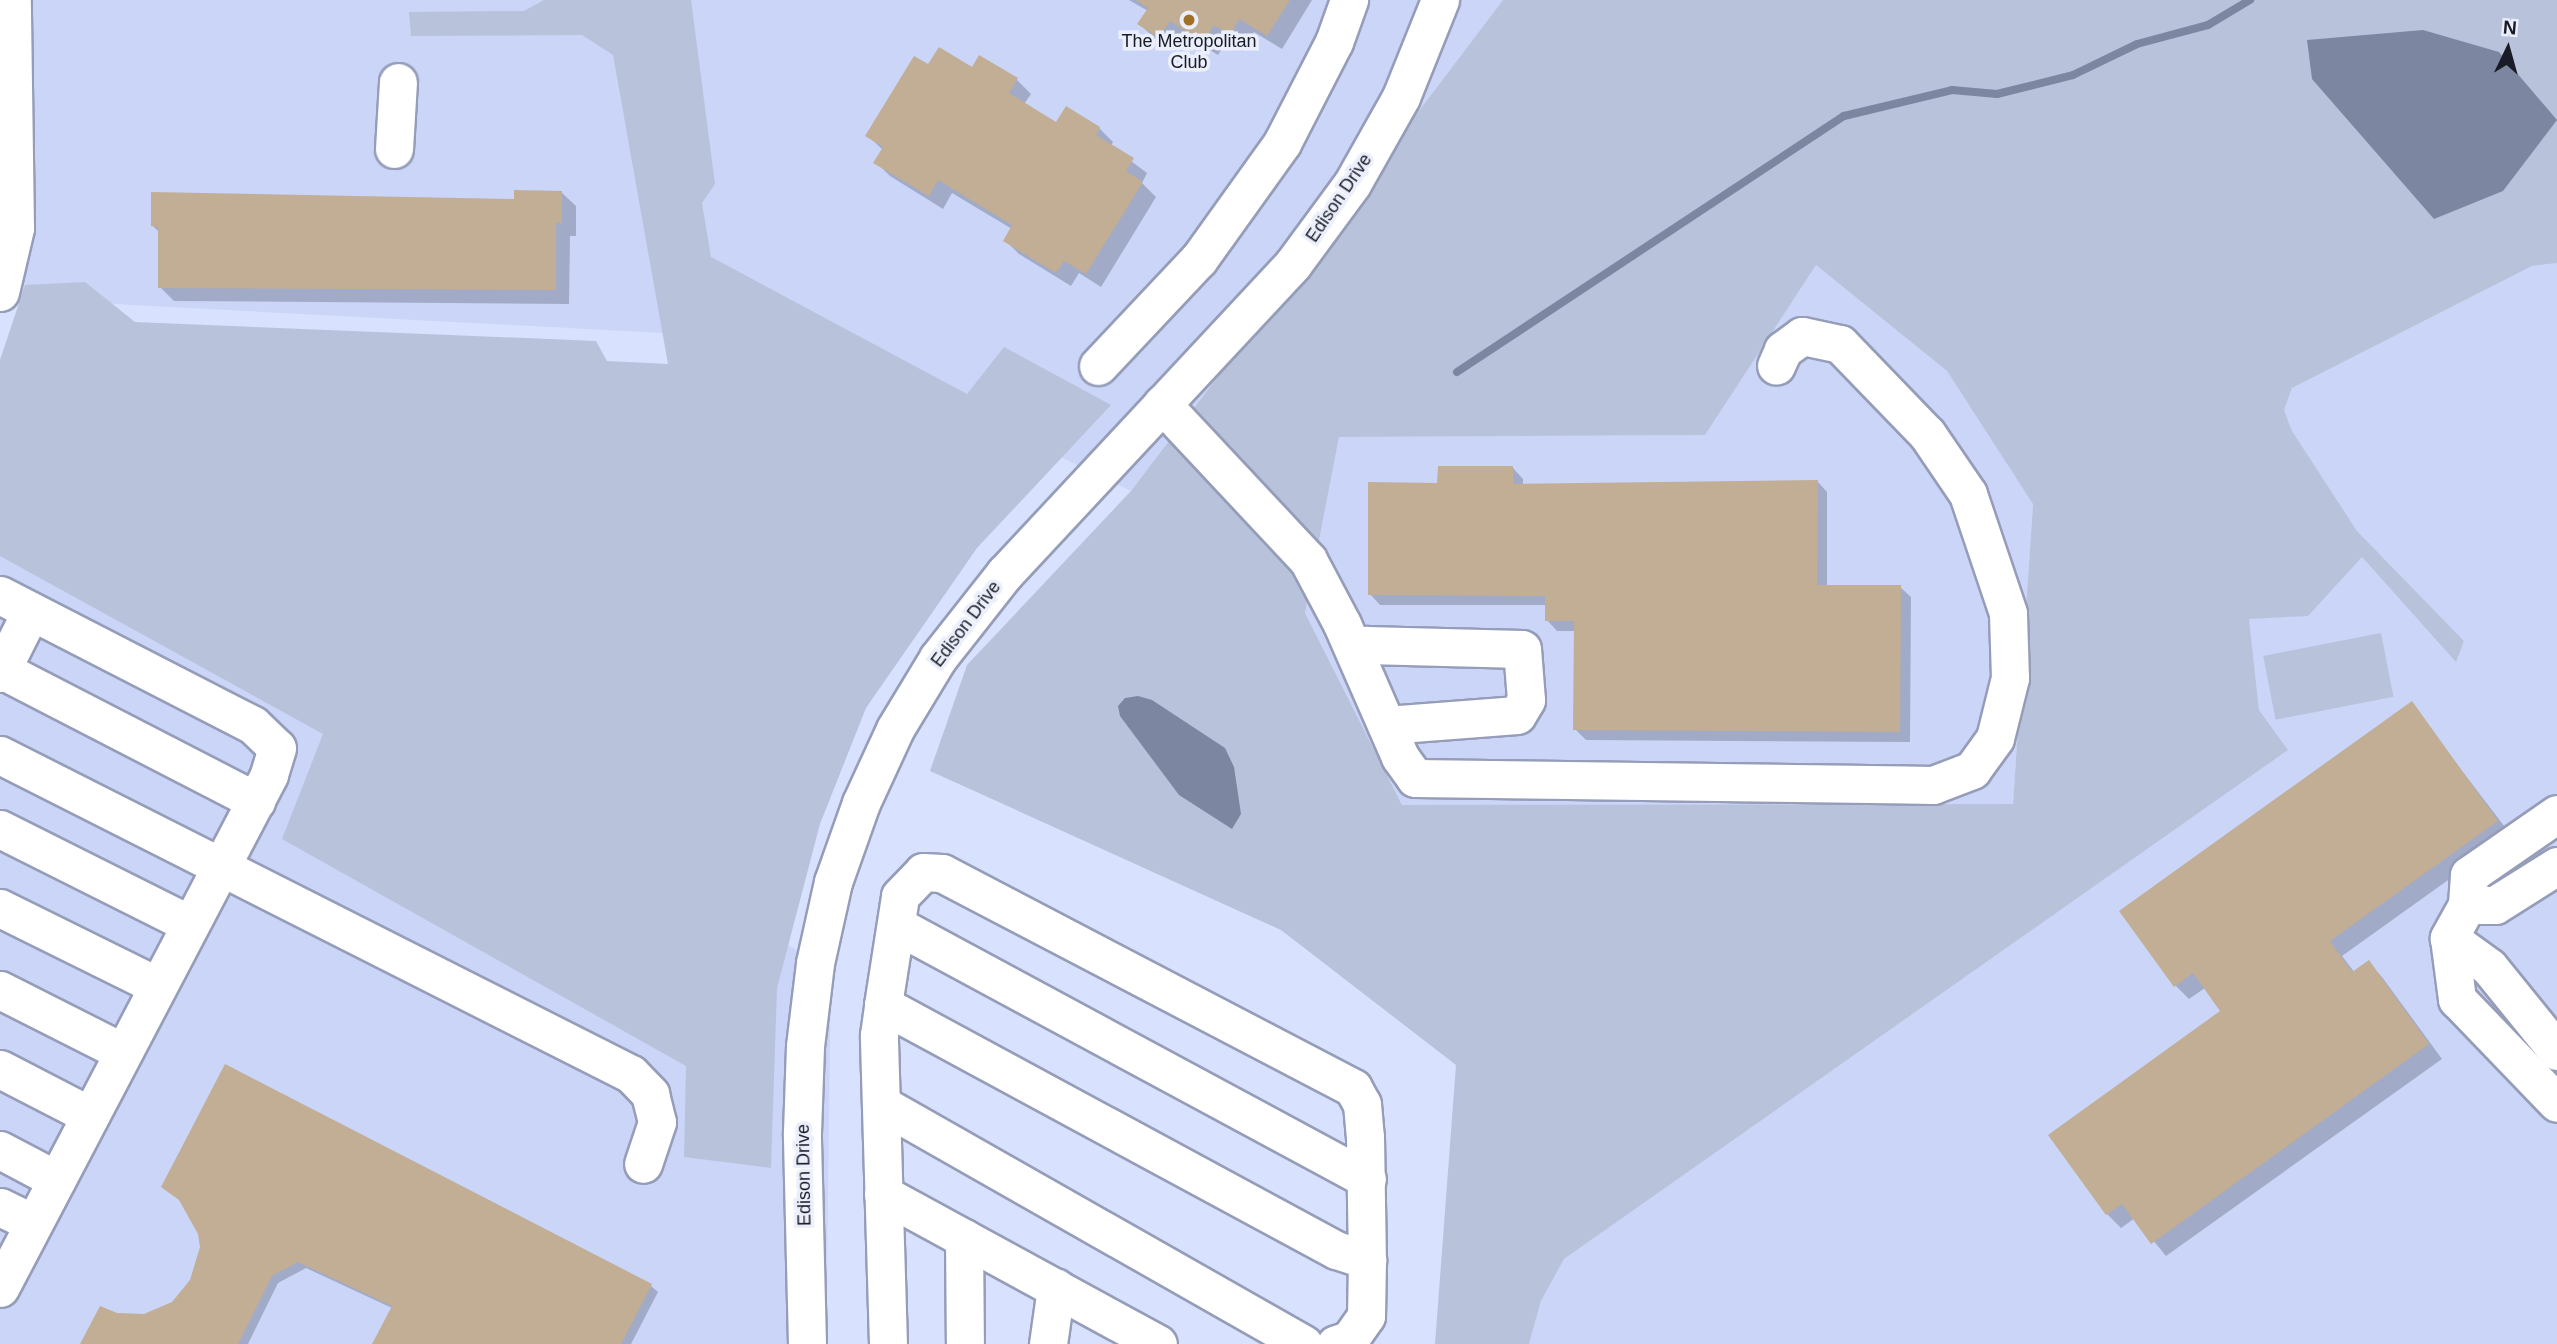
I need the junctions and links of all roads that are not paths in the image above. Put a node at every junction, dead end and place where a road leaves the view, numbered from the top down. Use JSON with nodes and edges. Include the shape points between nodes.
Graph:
{"nodes":[{"id":1,"x":12,"y":0,"type":"edge"},
{"id":2,"x":1349,"y":0,"type":"edge"},
{"id":3,"x":1452,"y":0,"type":"edge"},
{"id":4,"x":1434,"y":16,"type":"edge"},
{"id":5,"x":398,"y":82,"type":"dead end"},
{"id":6,"x":394,"y":149,"type":"dead end"},
{"id":7,"x":0,"y":292,"type":"edge"},
{"id":8,"x":1098,"y":366,"type":"dead end"},
{"id":9,"x":1776,"y":366,"type":"dead end"},
{"id":10,"x":1162,"y":404,"type":"junction"},
{"id":11,"x":15,"y":604,"type":"edge"},
{"id":12,"x":1355,"y":653,"type":"junction"},
{"id":13,"x":1,"y":671,"type":"edge"},
{"id":14,"x":1386,"y":725,"type":"junction"},
{"id":15,"x":0,"y":755,"type":"edge"},
{"id":16,"x":256,"y":800,"type":"junction"},
{"id":17,"x":2557,"y":814,"type":"edge"},
{"id":18,"x":0,"y":830,"type":"edge"},
{"id":19,"x":2557,"y":866,"type":"edge"},
{"id":20,"x":220,"y":867,"type":"junction"},
{"id":21,"x":2467,"y":905,"type":"junction"},
{"id":22,"x":0,"y":908,"type":"edge"},
{"id":23,"x":190,"y":924,"type":"junction"},
{"id":24,"x":896,"y":925,"type":"junction"},
{"id":25,"x":2449,"y":938,"type":"junction"},
{"id":26,"x":158,"y":986,"type":"junction"},
{"id":27,"x":0,"y":990,"type":"edge"},
{"id":28,"x":883,"y":1005,"type":"junction"},
{"id":29,"x":2557,"y":1051,"type":"edge"},
{"id":30,"x":123,"y":1052,"type":"junction"},
{"id":31,"x":0,"y":1069,"type":"edge"},
{"id":32,"x":2557,"y":1103,"type":"edge"},
{"id":33,"x":881,"y":1104,"type":"junction"},
{"id":34,"x":89,"y":1115,"type":"junction"},
{"id":35,"x":0,"y":1150,"type":"edge"},
{"id":36,"x":643,"y":1164,"type":"dead end"},
{"id":37,"x":1367,"y":1179,"type":"junction"},
{"id":38,"x":57,"y":1180,"type":"junction"},
{"id":39,"x":883,"y":1194,"type":"junction"},
{"id":40,"x":0,"y":1207,"type":"edge"},
{"id":41,"x":33,"y":1223,"type":"junction"},
{"id":42,"x":964,"y":1238,"type":"junction"},
{"id":43,"x":1367,"y":1260,"type":"junction"},
{"id":44,"x":0,"y":1288,"type":"edge"},
{"id":45,"x":1056,"y":1288,"type":"junction"},
{"id":46,"x":1365,"y":1330,"type":"edge"},
{"id":47,"x":807,"y":1344,"type":"edge"},
{"id":48,"x":888,"y":1344,"type":"edge"},
{"id":49,"x":965,"y":1344,"type":"edge"},
{"id":50,"x":1048,"y":1344,"type":"edge"},
{"id":51,"x":1158,"y":1344,"type":"edge"},
{"id":52,"x":1304,"y":1344,"type":"edge"},
{"id":53,"x":1336,"y":1344,"type":"edge"}],
"edges":[{"from":1,"to":7,"type":"street","via":[[15,228]]},
{"from":2,"to":8,"type":"street","via":[[1334,42],[1282,143],[1199,259]]},
{"from":3,"to":4,"type":"street","name":"Edison Drive"},
{"from":4,"to":10,"type":"street","name":"Edison Drive","via":[[1401,97],[1352,184],[1293,264]]},
{"from":5,"to":6,"type":"street"},
{"from":9,"to":14,"type":"street","via":[[1783,350],[1802,336],[1815,335],[1840,344],[1927,434],[1968,494],[2008,613],[2010,678],[1995,738],[1972,771],[1933,785],[1415,778]]},
{"from":10,"to":12,"type":"street","via":[[1308,561]]},
{"from":10,"to":47,"type":"street","name":"Edison Drive","via":[[1005,573],[938,658],[895,729],[861,803],[830,895],[815,963],[805,1046]]},
{"from":11,"to":13,"type":"street"},
{"from":11,"to":16,"type":"street","via":[[253,725],[277,748]]},
{"from":12,"to":14,"type":"street"},
{"from":12,"to":14,"type":"street","via":[[1366,645],[1522,649],[1526,700],[1517,715]]},
{"from":13,"to":16,"type":"street"},
{"from":15,"to":20,"type":"street"},
{"from":16,"to":20,"type":"street"},
{"from":17,"to":21,"type":"street","via":[[2469,875]]},
{"from":18,"to":23,"type":"street"},
{"from":19,"to":21,"type":"street","via":[[2495,905]]},
{"from":20,"to":23,"type":"street"},
{"from":20,"to":36,"type":"street","via":[[631,1074],[650,1094],[657,1122]]},
{"from":21,"to":25,"type":"street"},
{"from":22,"to":26,"type":"street"},
{"from":23,"to":26,"type":"street"},
{"from":24,"to":28,"type":"street"},
{"from":24,"to":37,"type":"street"},
{"from":24,"to":37,"type":"street","via":[[900,896],[923,872],[942,873],[1353,1088],[1362,1104]]},
{"from":25,"to":29,"type":"street","via":[[2489,967]]},
{"from":25,"to":32,"type":"street","via":[[2458,999]]},
{"from":26,"to":30,"type":"street"},
{"from":27,"to":30,"type":"street"},
{"from":28,"to":33,"type":"street"},
{"from":28,"to":43,"type":"street","via":[[1336,1250]]},
{"from":30,"to":34,"type":"street"},
{"from":31,"to":34,"type":"street"},
{"from":33,"to":39,"type":"street"},
{"from":33,"to":52,"type":"street"},
{"from":34,"to":38,"type":"street"},
{"from":35,"to":38,"type":"street"},
{"from":37,"to":43,"type":"street"},
{"from":38,"to":41,"type":"street"},
{"from":39,"to":42,"type":"street"},
{"from":39,"to":48,"type":"street"},
{"from":40,"to":41,"type":"street"},
{"from":41,"to":44,"type":"street"},
{"from":42,"to":45,"type":"street"},
{"from":42,"to":49,"type":"street"},
{"from":43,"to":46,"type":"street"},
{"from":45,"to":50,"type":"street"},
{"from":45,"to":51,"type":"street"},
{"from":46,"to":53,"type":"street"}]}
